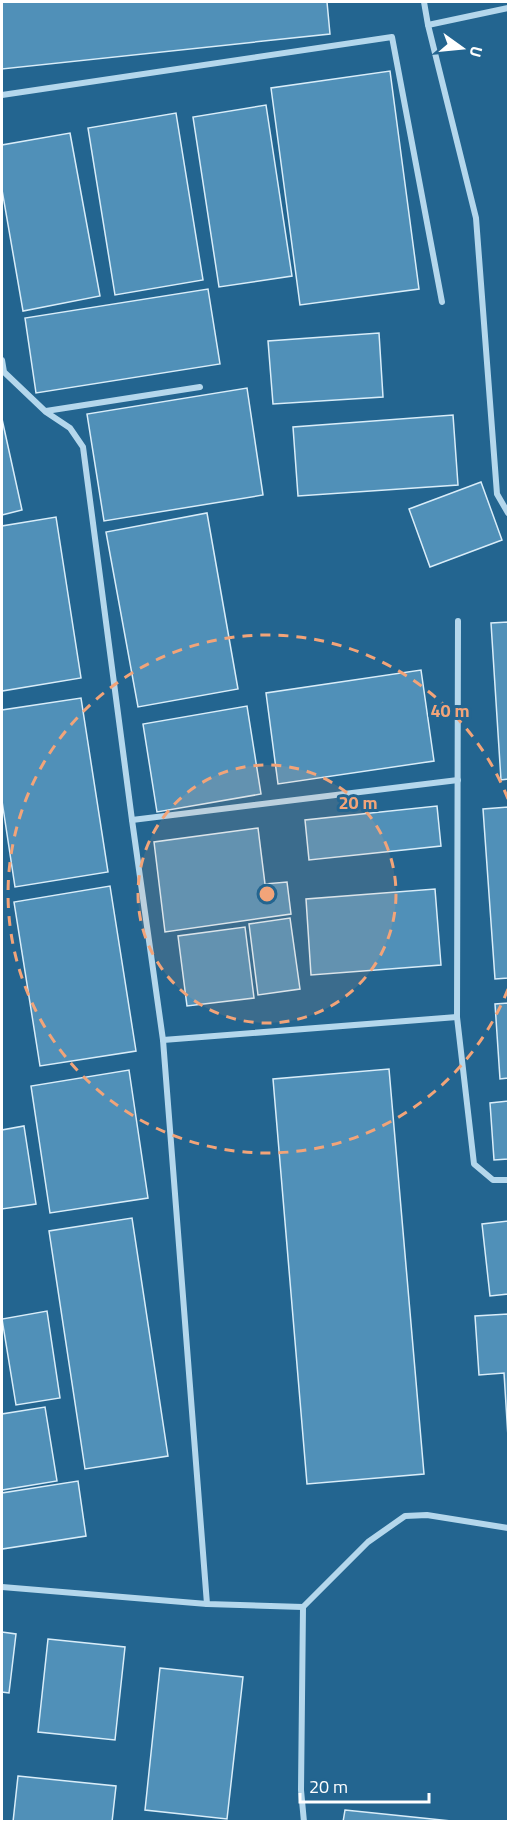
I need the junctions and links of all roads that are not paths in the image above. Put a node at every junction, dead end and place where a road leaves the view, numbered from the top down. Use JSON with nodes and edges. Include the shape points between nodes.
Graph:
{"nodes":[{"id":1,"x":424,"y":2,"type":"edge"},
{"id":2,"x":508,"y":8,"type":"edge"},
{"id":3,"x":428,"y":25,"type":"junction"},
{"id":4,"x":2,"y":95,"type":"edge"},
{"id":5,"x":442,"y":302,"type":"dead end"},
{"id":6,"x":2,"y":360,"type":"edge"},
{"id":7,"x":3,"y":372,"type":"edge"},
{"id":8,"x":200,"y":387,"type":"dead end"},
{"id":9,"x":46,"y":412,"type":"junction"},
{"id":10,"x":508,"y":513,"type":"edge"},
{"id":11,"x":458,"y":621,"type":"dead end"},
{"id":12,"x":458,"y":780,"type":"junction"},
{"id":13,"x":132,"y":820,"type":"junction"},
{"id":14,"x":457,"y":1017,"type":"junction"},
{"id":15,"x":163,"y":1040,"type":"junction"},
{"id":16,"x":508,"y":1180,"type":"edge"},
{"id":17,"x":508,"y":1528,"type":"edge"},
{"id":18,"x":2,"y":1587,"type":"edge"},
{"id":19,"x":207,"y":1604,"type":"junction"},
{"id":20,"x":303,"y":1607,"type":"junction"},
{"id":21,"x":304,"y":1821,"type":"edge"}],
"edges":[{"from":1,"to":3,"type":"street"},
{"from":2,"to":3,"type":"street"},
{"from":3,"to":10,"type":"street","via":[[476,218],[497,494]]},
{"from":4,"to":5,"type":"street","via":[[392,37]]},
{"from":6,"to":7,"type":"street"},
{"from":7,"to":9,"type":"street"},
{"from":8,"to":9,"type":"street"},
{"from":9,"to":13,"type":"street","via":[[70,428],[83,447]]},
{"from":11,"to":12,"type":"street"},
{"from":12,"to":13,"type":"street"},
{"from":12,"to":14,"type":"street"},
{"from":13,"to":15,"type":"street"},
{"from":14,"to":15,"type":"street"},
{"from":14,"to":16,"type":"street","via":[[474,1164],[494,1180]]},
{"from":15,"to":19,"type":"street"},
{"from":17,"to":20,"type":"street","via":[[427,1515],[405,1516],[368,1542]]},
{"from":18,"to":19,"type":"street"},
{"from":19,"to":20,"type":"street"},
{"from":20,"to":21,"type":"street"}]}
